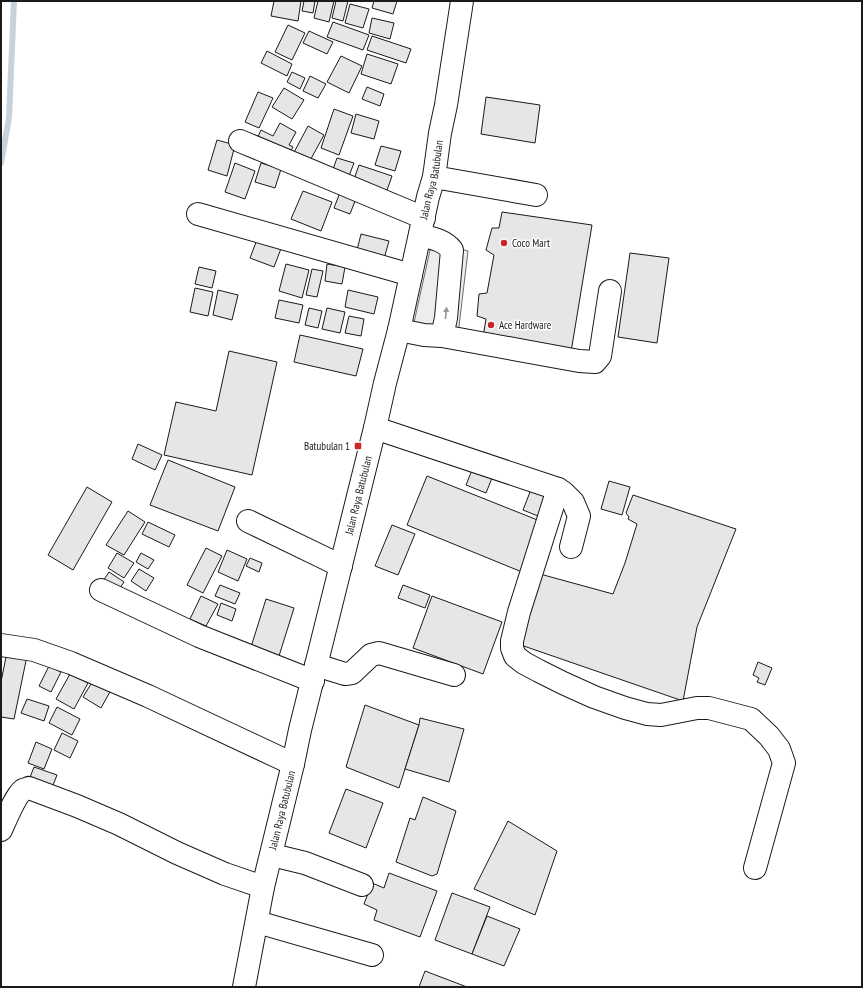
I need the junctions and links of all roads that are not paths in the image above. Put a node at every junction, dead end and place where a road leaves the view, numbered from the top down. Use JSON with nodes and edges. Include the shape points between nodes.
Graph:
{"nodes":[{"id":1,"x":458,"y":2,"type":"edge"},
{"id":2,"x":240,"y":141,"type":"dead end"},
{"id":3,"x":434,"y":177,"type":"junction"},
{"id":4,"x":536,"y":195,"type":"dead end"},
{"id":5,"x":198,"y":214,"type":"dead end"},
{"id":6,"x":422,"y":226,"type":"junction"},
{"id":7,"x":411,"y":275,"type":"junction"},
{"id":8,"x":610,"y":291,"type":"dead end"},
{"id":9,"x":399,"y":330,"type":"junction"},
{"id":10,"x":442,"y":336,"type":"junction"},
{"id":11,"x":375,"y":428,"type":"junction"},
{"id":12,"x":558,"y":489,"type":"junction"},
{"id":13,"x":248,"y":521,"type":"dead end"},
{"id":14,"x":572,"y":547,"type":"dead end"},
{"id":15,"x":342,"y":566,"type":"junction"},
{"id":16,"x":101,"y":590,"type":"dead end"},
{"id":17,"x":1,"y":645,"type":"edge"},
{"id":18,"x":315,"y":673,"type":"junction"},
{"id":19,"x":454,"y":675,"type":"dead end"},
{"id":20,"x":293,"y":764,"type":"junction"},
{"id":21,"x":4,"y":819,"type":"edge"},
{"id":22,"x":272,"y":855,"type":"junction"},
{"id":23,"x":755,"y":868,"type":"dead end"},
{"id":24,"x":362,"y":885,"type":"dead end"},
{"id":25,"x":263,"y":887,"type":"junction"},
{"id":26,"x":256,"y":922,"type":"junction"},
{"id":27,"x":372,"y":955,"type":"dead end"},
{"id":28,"x":244,"y":987,"type":"edge"}],
"edges":[{"from":1,"to":3,"type":"main road","name":"Jalan Raya Batubulan","via":[[446,105]]},
{"from":2,"to":6,"type":"main road"},
{"from":3,"to":4,"type":"main road"},
{"from":3,"to":6,"type":"main road","name":"Jalan Raya Batubulan"},
{"from":5,"to":7,"type":"main road"},
{"from":6,"to":7,"type":"main road","name":"Jalan Raya Batubulan"},
{"from":10,"to":6,"type":"main road","one_way":true,"via":[[452,250]]},
{"from":7,"to":9,"type":"main road","name":"Jalan Raya Batubulan"},
{"from":8,"to":10,"type":"main road","via":[[600,356],[594,362]]},
{"from":9,"to":10,"type":"main road"},
{"from":9,"to":11,"type":"main road","name":"Jalan Raya Batubulan"},
{"from":11,"to":12,"type":"main road"},
{"from":11,"to":15,"type":"main road","name":"Jalan Raya Batubulan"},
{"from":12,"to":14,"type":"main road","via":[[573,502],[578,516]]},
{"from":12,"to":23,"type":"main road","via":[[519,612],[512,641],[515,656],[539,671],[594,697],[647,714],[661,715],[709,708],[751,719],[779,749],[784,763]]},
{"from":13,"to":15,"type":"main road"},
{"from":15,"to":18,"type":"main road","name":"Jalan Raya Batubulan"},
{"from":16,"to":18,"type":"main road","via":[[199,636]]},
{"from":17,"to":20,"type":"main road","via":[[34,650],[71,663]]},
{"from":18,"to":19,"type":"main road","via":[[352,673],[371,655],[379,653]]},
{"from":18,"to":20,"type":"main road","name":"Jalan Raya Batubulan"},
{"from":20,"to":22,"type":"main road","name":"Jalan Raya Batubulan"},
{"from":21,"to":25,"type":"main road","via":[[21,792],[29,788],[77,806],[226,874]]},
{"from":22,"to":24,"type":"main road","via":[[305,863]]},
{"from":22,"to":25,"type":"main road","name":"Jalan Raya Batubulan"},
{"from":25,"to":26,"type":"main road","name":"Jalan Raya Batubulan"},
{"from":26,"to":27,"type":"main road"},
{"from":26,"to":28,"type":"main road","name":"Jalan Raya Batubulan"}]}
